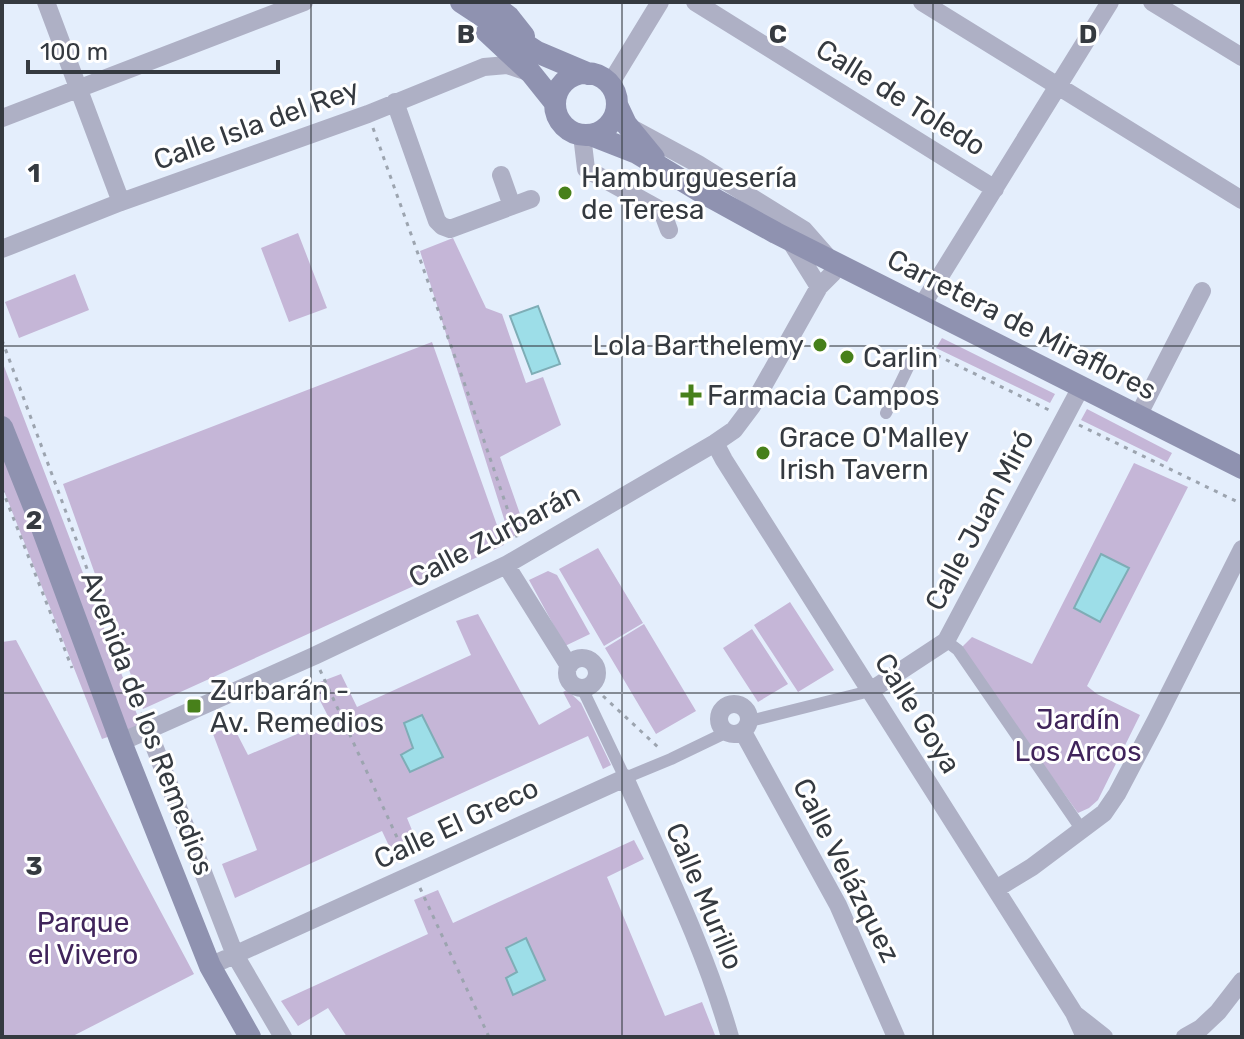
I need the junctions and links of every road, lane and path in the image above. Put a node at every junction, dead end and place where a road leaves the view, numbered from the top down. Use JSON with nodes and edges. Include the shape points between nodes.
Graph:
{"nodes":[{"id":1,"x":46,"y":2,"type":"edge"},
{"id":2,"x":304,"y":2,"type":"edge"},
{"id":3,"x":490,"y":2,"type":"edge"},
{"id":4,"x":660,"y":2,"type":"edge"},
{"id":5,"x":695,"y":2,"type":"edge"},
{"id":6,"x":922,"y":2,"type":"edge"},
{"id":7,"x":1110,"y":2,"type":"edge"},
{"id":8,"x":1152,"y":2,"type":"edge"},
{"id":9,"x":464,"y":5,"type":"edge"},
{"id":10,"x":1242,"y":57,"type":"edge"},
{"id":11,"x":534,"y":63,"type":"junction"},
{"id":12,"x":1059,"y":87,"type":"junction"},
{"id":13,"x":79,"y":88,"type":"junction"},
{"id":14,"x":611,"y":97,"type":"junction"},
{"id":15,"x":395,"y":102,"type":"junction"},
{"id":16,"x":555,"y":103,"type":"junction"},
{"id":17,"x":368,"y":114,"type":"junction"},
{"id":18,"x":2,"y":118,"type":"edge"},
{"id":19,"x":586,"y":135,"type":"junction"},
{"id":20,"x":659,"y":165,"type":"junction"},
{"id":21,"x":501,"y":175,"type":"dead end"},
{"id":22,"x":995,"y":189,"type":"junction"},
{"id":23,"x":531,"y":199,"type":"dead end"},
{"id":24,"x":1242,"y":200,"type":"edge"},
{"id":25,"x":121,"y":202,"type":"junction"},
{"id":26,"x":512,"y":206,"type":"junction"},
{"id":27,"x":669,"y":230,"type":"dead end"},
{"id":28,"x":782,"y":236,"type":"junction"},
{"id":29,"x":2,"y":249,"type":"edge"},
{"id":30,"x":834,"y":263,"type":"junction"},
{"id":31,"x":819,"y":287,"type":"junction"},
{"id":32,"x":1202,"y":291,"type":"dead end"},
{"id":33,"x":921,"y":307,"type":"junction"},
{"id":34,"x":2,"y":340,"type":"edge"},
{"id":35,"x":916,"y":351,"type":"dead end"},
{"id":36,"x":1081,"y":387,"type":"junction"},
{"id":37,"x":886,"y":413,"type":"dead end"},
{"id":38,"x":1138,"y":416,"type":"junction"},
{"id":39,"x":2,"y":427,"type":"edge"},
{"id":40,"x":715,"y":443,"type":"junction"},
{"id":41,"x":1242,"y":468,"type":"edge"},
{"id":42,"x":1242,"y":549,"type":"edge"},
{"id":43,"x":523,"y":556,"type":"junction"},
{"id":44,"x":506,"y":565,"type":"junction"},
{"id":45,"x":946,"y":641,"type":"junction"},
{"id":46,"x":324,"y":679,"type":"dead end"},
{"id":47,"x":587,"y":686,"type":"junction"},
{"id":48,"x":870,"y":691,"type":"junction"},
{"id":49,"x":166,"y":721,"type":"junction"},
{"id":50,"x":740,"y":728,"type":"junction"},
{"id":51,"x":148,"y":730,"type":"junction"},
{"id":52,"x":121,"y":742,"type":"junction"},
{"id":53,"x":671,"y":759,"type":"junction"},
{"id":54,"x":625,"y":778,"type":"junction"},
{"id":55,"x":1082,"y":830,"type":"junction"},
{"id":56,"x":406,"y":858,"type":"dead end"},
{"id":57,"x":996,"y":889,"type":"junction"},
{"id":58,"x":424,"y":896,"type":"dead end"},
{"id":59,"x":235,"y":955,"type":"junction"},
{"id":60,"x":210,"y":966,"type":"junction"},
{"id":61,"x":1242,"y":981,"type":"edge"},
{"id":62,"x":1074,"y":1013,"type":"junction"},
{"id":63,"x":250,"y":1037,"type":"edge"},
{"id":64,"x":283,"y":1037,"type":"edge"},
{"id":65,"x":489,"y":1037,"type":"edge"},
{"id":66,"x":730,"y":1037,"type":"edge"},
{"id":67,"x":896,"y":1037,"type":"edge"},
{"id":68,"x":1085,"y":1037,"type":"edge"},
{"id":69,"x":1104,"y":1037,"type":"edge"},
{"id":70,"x":1185,"y":1037,"type":"edge"}],
"edges":[{"from":1,"to":13,"type":"street"},
{"from":2,"to":13,"type":"street"},
{"from":3,"to":11,"type":"main road","via":[[509,17]]},
{"from":4,"to":14,"type":"street"},
{"from":5,"to":22,"type":"street","name":"Calle de Toledo"},
{"from":6,"to":12,"type":"street"},
{"from":7,"to":12,"type":"street"},
{"from":8,"to":10,"type":"street"},
{"from":9,"to":11,"type":"main road"},
{"from":11,"to":14,"type":"main road"},
{"from":11,"to":15,"type":"street","name":"Calle Isla del Rey","via":[[484,67]]},
{"from":11,"to":16,"type":"main road"},
{"from":12,"to":22,"type":"street"},
{"from":12,"to":24,"type":"street"},
{"from":13,"to":18,"type":"street"},
{"from":13,"to":25,"type":"street"},
{"from":14,"to":16,"type":"main road","via":[[579,74],[562,84]]},
{"from":14,"to":19,"type":"main road","via":[[615,114],[606,128]]},
{"from":14,"to":20,"type":"main road"},
{"from":14,"to":30,"type":"street","via":[[650,139],[804,230]]},
{"from":15,"to":17,"type":"street","name":"Calle Isla del Rey"},
{"from":15,"to":26,"type":"street","via":[[442,226],[450,229]]},
{"from":16,"to":19,"type":"main road","via":[[559,121],[573,133]]},
{"from":17,"to":25,"type":"street","name":"Calle Isla del Rey"},
{"from":17,"to":43,"type":"path"},
{"from":19,"to":20,"type":"main road"},
{"from":19,"to":27,"type":"street","via":[[586,169],[662,211]]},
{"from":20,"to":28,"type":"main road","name":"Carretera de Miraflores"},
{"from":21,"to":26,"type":"street"},
{"from":22,"to":33,"type":"street"},
{"from":23,"to":26,"type":"street"},
{"from":25,"to":29,"type":"street","name":"Calle Isla del Rey"},
{"from":28,"to":30,"type":"main road","name":"Carretera de Miraflores"},
{"from":28,"to":31,"type":"street"},
{"from":30,"to":31,"type":"street","name":"Calle Zurbarán","via":[[832,274]]},
{"from":30,"to":33,"type":"main road","name":"Carretera de Miraflores"},
{"from":31,"to":40,"type":"street","name":"Calle Zurbarán","via":[[752,406],[734,430]]},
{"from":32,"to":38,"type":"street"},
{"from":33,"to":36,"type":"main road","name":"Carretera de Miraflores"},
{"from":34,"to":49,"type":"path","via":[[141,714],[159,705]]},
{"from":35,"to":37,"type":"street"},
{"from":36,"to":38,"type":"main road","name":"Carretera de Miraflores"},
{"from":36,"to":45,"type":"street","name":"Calle Juan Miró"},
{"from":38,"to":41,"type":"main road","name":"Carretera de Miraflores"},
{"from":39,"to":52,"type":"main road","name":"Avenida de los Remedios"},
{"from":40,"to":43,"type":"street","name":"Calle Zurbarán"},
{"from":40,"to":48,"type":"street","name":"Calle Goya"},
{"from":42,"to":55,"type":"street","via":[[1117,794]]},
{"from":43,"to":44,"type":"street","name":"Calle Zurbarán"},
{"from":44,"to":47,"type":"street","via":[[569,666],[581,658],[593,664],[597,672]]},
{"from":44,"to":49,"type":"street","name":"Calle Zurbarán"},
{"from":45,"to":48,"type":"street","name":"Calle Juan Miró"},
{"from":45,"to":55,"type":"street","via":[[958,650]]},
{"from":46,"to":56,"type":"path"},
{"from":47,"to":53,"type":"path"},
{"from":47,"to":54,"type":"street"},
{"from":48,"to":50,"type":"street","name":"Calle El Greco"},
{"from":48,"to":57,"type":"street","name":"Calle Goya"},
{"from":49,"to":51,"type":"street","name":"Calle Zurbarán"},
{"from":50,"to":53,"type":"street","name":"Calle El Greco"},
{"from":50,"to":67,"type":"street","name":"Calle Velázquez","via":[[838,905]]},
{"from":51,"to":52,"type":"street","name":"Calle Zurbarán"},
{"from":51,"to":59,"type":"street","name":"Avenida de los Remedios"},
{"from":52,"to":60,"type":"main road","name":"Avenida de los Remedios"},
{"from":53,"to":54,"type":"street","name":"Calle El Greco"},
{"from":54,"to":59,"type":"street","name":"Calle El Greco"},
{"from":54,"to":66,"type":"street","name":"Calle Murillo"},
{"from":55,"to":57,"type":"street"},
{"from":57,"to":62,"type":"street","name":"Calle Goya"},
{"from":58,"to":65,"type":"path"},
{"from":59,"to":60,"type":"street","name":"Calle El Greco"},
{"from":59,"to":64,"type":"street","name":"Avenida de los Remedios"},
{"from":60,"to":63,"type":"main road","name":"Avenida de los Remedios"},
{"from":61,"to":70,"type":"street","via":[[1218,1012]]},
{"from":62,"to":68,"type":"street","name":"Calle Goya"},
{"from":62,"to":69,"type":"street","name":"Calle Goya"}]}
